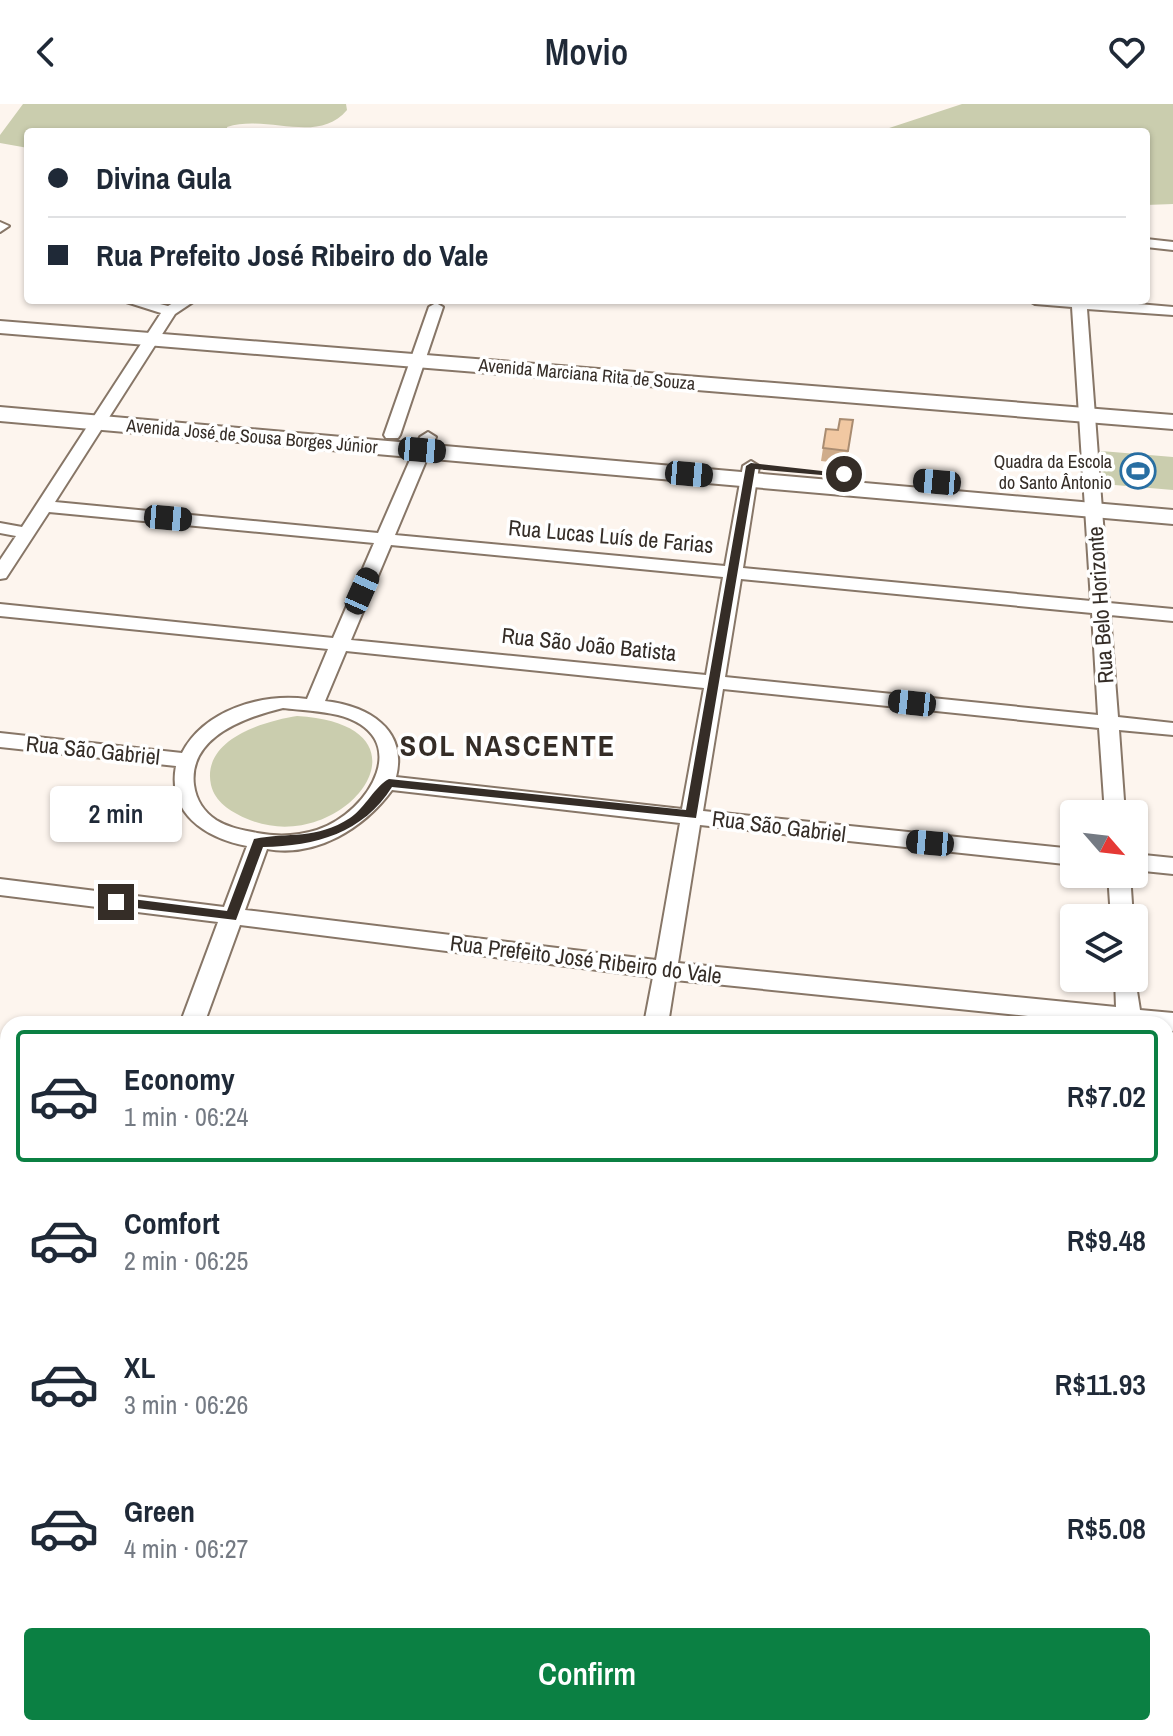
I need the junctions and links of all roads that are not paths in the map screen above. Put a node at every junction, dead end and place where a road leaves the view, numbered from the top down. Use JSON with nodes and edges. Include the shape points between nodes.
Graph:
{"nodes":[{"id":1,"x":1150,"y":243,"type":"edge"},
{"id":2,"x":1173,"y":246,"type":"edge"},
{"id":3,"x":143,"y":304,"type":"edge"},
{"id":4,"x":182,"y":304,"type":"edge"},
{"id":5,"x":1079,"y":304,"type":"edge"},
{"id":6,"x":1100,"y":304,"type":"edge"},
{"id":7,"x":436,"y":307,"type":"dead end"},
{"id":8,"x":170,"y":311,"type":"junction"},
{"id":9,"x":1173,"y":311,"type":"edge"},
{"id":10,"x":0,"y":318,"type":"edge"},
{"id":11,"x":0,"y":327,"type":"edge"},
{"id":12,"x":155,"y":335,"type":"junction"},
{"id":13,"x":422,"y":356,"type":"junction"},
{"id":14,"x":0,"y":400,"type":"edge"},
{"id":15,"x":1086,"y":409,"type":"junction"},
{"id":16,"x":1173,"y":409,"type":"edge"},
{"id":17,"x":0,"y":414,"type":"edge"},
{"id":18,"x":103,"y":416,"type":"junction"},
{"id":19,"x":1173,"y":422,"type":"edge"},
{"id":20,"x":392,"y":435,"type":"junction"},
{"id":21,"x":425,"y":444,"type":"junction"},
{"id":22,"x":750,"y":472,"type":"junction"},
{"id":23,"x":1093,"y":502,"type":"junction"},
{"id":24,"x":1173,"y":502,"type":"edge"},
{"id":25,"x":44,"y":506,"type":"junction"},
{"id":26,"x":1173,"y":517,"type":"edge"},
{"id":27,"x":0,"y":528,"type":"edge"},
{"id":28,"x":27,"y":533,"type":"junction"},
{"id":29,"x":385,"y":538,"type":"junction"},
{"id":30,"x":733,"y":572,"type":"junction"},
{"id":31,"x":0,"y":574,"type":"edge"},
{"id":32,"x":1100,"y":609,"type":"junction"},
{"id":33,"x":0,"y":610,"type":"edge"},
{"id":34,"x":1173,"y":615,"type":"edge"},
{"id":35,"x":340,"y":643,"type":"junction"},
{"id":36,"x":715,"y":681,"type":"junction"},
{"id":37,"x":315,"y":702,"type":"junction"},
{"id":38,"x":1108,"y":723,"type":"junction"},
{"id":39,"x":1173,"y":729,"type":"edge"},
{"id":40,"x":0,"y":740,"type":"edge"},
{"id":41,"x":186,"y":760,"type":"junction"},
{"id":42,"x":389,"y":783,"type":"junction"},
{"id":43,"x":1114,"y":800,"type":"edge"},
{"id":44,"x":692,"y":815,"type":"junction"},
{"id":45,"x":259,"y":842,"type":"junction"},
{"id":46,"x":1060,"y":856,"type":"edge"},
{"id":47,"x":1148,"y":863,"type":"edge"},
{"id":48,"x":1173,"y":866,"type":"edge"},
{"id":49,"x":0,"y":887,"type":"edge"},
{"id":50,"x":232,"y":916,"type":"junction"},
{"id":51,"x":665,"y":970,"type":"junction"},
{"id":52,"x":1127,"y":992,"type":"edge"},
{"id":53,"x":195,"y":1016,"type":"edge"},
{"id":54,"x":657,"y":1016,"type":"edge"},
{"id":55,"x":1092,"y":1016,"type":"edge"},
{"id":56,"x":1129,"y":1016,"type":"edge"}],
"edges":[{"from":1,"to":2,"type":"street"},
{"from":3,"to":8,"type":"street"},
{"from":4,"to":8,"type":"street"},
{"from":5,"to":15,"type":"street","name":"Rua Belo Horizonte"},
{"from":6,"to":9,"type":"street"},
{"from":7,"to":13,"type":"street"},
{"from":8,"to":12,"type":"street"},
{"from":10,"to":12,"type":"street","name":"Avenida Marciana Rita de Souza"},
{"from":11,"to":12,"type":"street","name":"Avenida Marciana Rita de Souza"},
{"from":12,"to":13,"type":"street","name":"Avenida Marciana Rita de Souza"},
{"from":12,"to":18,"type":"street"},
{"from":13,"to":15,"type":"street","name":"Avenida Marciana Rita de Souza"},
{"from":13,"to":20,"type":"street"},
{"from":14,"to":18,"type":"street","name":"Avenida José de Sousa Borges Júnior"},
{"from":15,"to":16,"type":"street","name":"Avenida Marciana Rita de Souza"},
{"from":15,"to":19,"type":"street","name":"Avenida Marciana Rita de Souza"},
{"from":15,"to":23,"type":"street","name":"Rua Belo Horizonte"},
{"from":17,"to":18,"type":"street","name":"Avenida José de Sousa Borges Júnior"},
{"from":18,"to":20,"type":"street","name":"Avenida José de Sousa Borges Júnior"},
{"from":18,"to":21,"type":"street","name":"Avenida José de Sousa Borges Júnior"},
{"from":18,"to":25,"type":"street"},
{"from":20,"to":21,"type":"street","name":"Avenida José de Sousa Borges Júnior"},
{"from":21,"to":22,"type":"street","name":"Avenida José de Sousa Borges Júnior"},
{"from":21,"to":29,"type":"street"},
{"from":22,"to":23,"type":"street","name":"Avenida José de Sousa Borges Júnior"},
{"from":22,"to":30,"type":"street"},
{"from":23,"to":24,"type":"street","name":"Avenida José de Sousa Borges Júnior"},
{"from":23,"to":26,"type":"street","name":"Avenida José de Sousa Borges Júnior"},
{"from":23,"to":32,"type":"street","name":"Rua Belo Horizonte"},
{"from":25,"to":28,"type":"street"},
{"from":25,"to":29,"type":"street","name":"Rua Lucas Luís de Farias"},
{"from":27,"to":28,"type":"street"},
{"from":28,"to":31,"type":"street"},
{"from":29,"to":30,"type":"street","name":"Rua Lucas Luís de Farias"},
{"from":29,"to":35,"type":"street"},
{"from":30,"to":32,"type":"street","name":"Rua Lucas Luís de Farias"},
{"from":30,"to":36,"type":"street"},
{"from":32,"to":34,"type":"street","name":"Rua Lucas Luís de Farias"},
{"from":32,"to":38,"type":"street","name":"Rua Belo Horizonte"},
{"from":33,"to":35,"type":"street","name":"Rua São João Batista"},
{"from":35,"to":36,"type":"street","name":"Rua São João Batista"},
{"from":35,"to":37,"type":"street"},
{"from":36,"to":38,"type":"street","name":"Rua São João Batista"},
{"from":36,"to":44,"type":"street"},
{"from":37,"to":41,"type":"street","via":[[251,709],[200,739]]},
{"from":37,"to":42,"type":"street","via":[[369,721],[386,739],[393,760]]},
{"from":38,"to":39,"type":"street","name":"Rua São João Batista"},
{"from":38,"to":43,"type":"street","name":"Rua Belo Horizonte"},
{"from":40,"to":41,"type":"street","name":"Rua São Gabriel"},
{"from":41,"to":45,"type":"street","via":[[181,782],[187,803],[203,822]]},
{"from":42,"to":44,"type":"street","name":"Rua São Gabriel"},
{"from":42,"to":45,"type":"street","via":[[354,821],[325,835]]},
{"from":44,"to":46,"type":"street","name":"Rua São Gabriel"},
{"from":44,"to":51,"type":"street"},
{"from":45,"to":50,"type":"street"},
{"from":47,"to":48,"type":"street"},
{"from":49,"to":50,"type":"street","name":"Rua Prefeito José Ribeiro do Vale"},
{"from":50,"to":51,"type":"street","name":"Rua Prefeito José Ribeiro do Vale"},
{"from":50,"to":53,"type":"street"},
{"from":51,"to":54,"type":"street"},
{"from":51,"to":55,"type":"street","name":"Rua Prefeito José Ribeiro do Vale"},
{"from":52,"to":56,"type":"street"}]}
